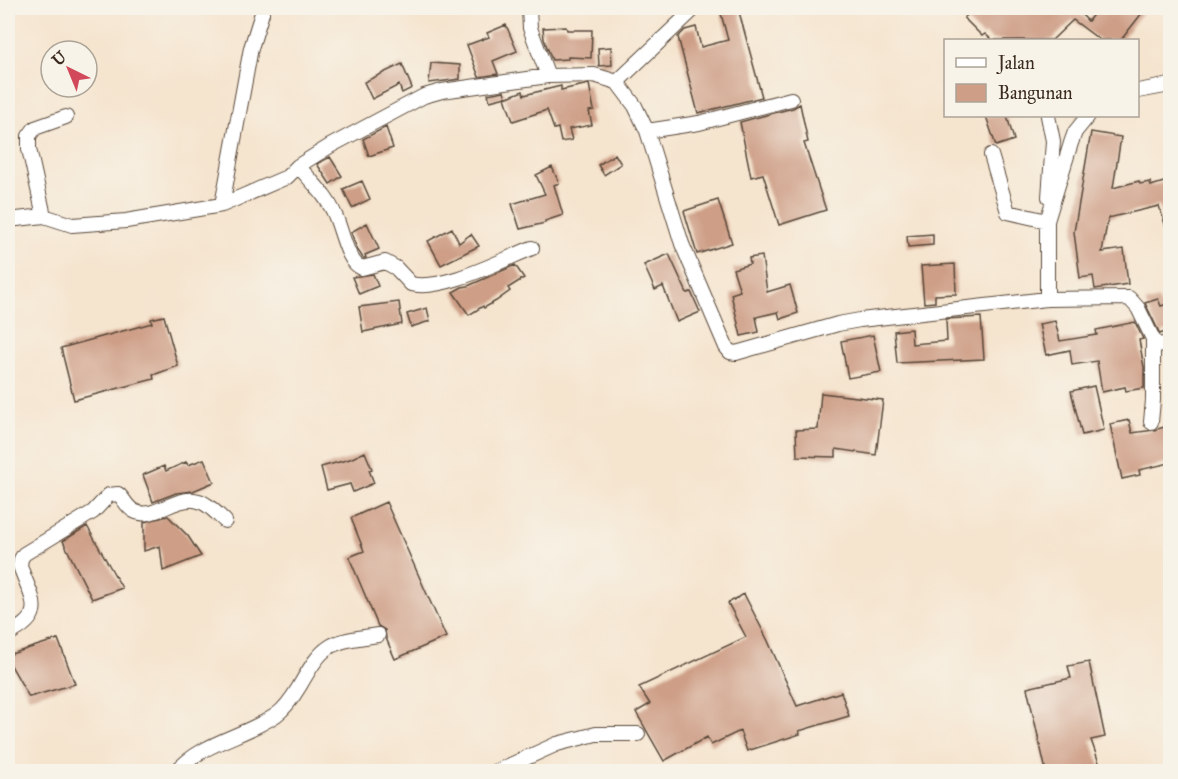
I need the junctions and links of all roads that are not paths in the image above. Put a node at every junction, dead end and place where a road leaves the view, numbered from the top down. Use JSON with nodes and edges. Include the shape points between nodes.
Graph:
{"nodes":[{"id":1,"x":529,"y":8,"type":"edge"},
{"id":2,"x":695,"y":8,"type":"edge"},
{"id":3,"x":262,"y":13,"type":"dead end"},
{"id":4,"x":548,"y":76,"type":"junction"},
{"id":5,"x":617,"y":82,"type":"junction"},
{"id":6,"x":1170,"y":86,"type":"edge"},
{"id":7,"x":1139,"y":91,"type":"edge"},
{"id":8,"x":791,"y":99,"type":"dead end"},
{"id":9,"x":66,"y":117,"type":"dead end"},
{"id":10,"x":1048,"y":117,"type":"edge"},
{"id":11,"x":1087,"y":117,"type":"edge"},
{"id":12,"x":646,"y":131,"type":"junction"},
{"id":13,"x":991,"y":155,"type":"dead end"},
{"id":14,"x":298,"y":166,"type":"junction"},
{"id":15,"x":222,"y":205,"type":"junction"},
{"id":16,"x":44,"y":216,"type":"junction"},
{"id":17,"x":1048,"y":216,"type":"junction"},
{"id":18,"x":8,"y":220,"type":"edge"},
{"id":19,"x":532,"y":248,"type":"dead end"},
{"id":20,"x":1047,"y":299,"type":"junction"},
{"id":21,"x":1153,"y":341,"type":"junction"},
{"id":22,"x":1170,"y":343,"type":"edge"},
{"id":23,"x":1150,"y":422,"type":"dead end"},
{"id":24,"x":225,"y":521,"type":"dead end"},
{"id":25,"x":8,"y":634,"type":"edge"},
{"id":26,"x":378,"y":636,"type":"dead end"},
{"id":27,"x":638,"y":734,"type":"dead end"},
{"id":28,"x":176,"y":771,"type":"edge"},
{"id":29,"x":495,"y":771,"type":"edge"}],
"edges":[{"from":1,"to":4,"type":"street","via":[[530,28]]},
{"from":2,"to":5,"type":"street"},
{"from":3,"to":15,"type":"street","via":[[251,48]]},
{"from":4,"to":5,"type":"street","via":[[594,75]]},
{"from":4,"to":14,"type":"street","via":[[424,96]]},
{"from":5,"to":12,"type":"street","via":[[635,106]]},
{"from":6,"to":7,"type":"street"},
{"from":8,"to":12,"type":"street","via":[[699,123]]},
{"from":9,"to":16,"type":"street","via":[[34,128],[29,136]]},
{"from":10,"to":17,"type":"street","via":[[1053,141]]},
{"from":11,"to":17,"type":"street","via":[[1075,132]]},
{"from":12,"to":20,"type":"street","via":[[682,244],[730,352],[838,324]]},
{"from":13,"to":17,"type":"street","via":[[1008,212]]},
{"from":14,"to":15,"type":"street","via":[[287,177]]},
{"from":14,"to":19,"type":"street","via":[[335,214],[353,263],[362,268],[385,262],[411,284],[431,285]]},
{"from":15,"to":16,"type":"street","via":[[72,225]]},
{"from":16,"to":18,"type":"street"},
{"from":17,"to":20,"type":"street"},
{"from":20,"to":21,"type":"street","via":[[1129,298]]},
{"from":21,"to":22,"type":"street","via":[[1158,345]]},
{"from":21,"to":23,"type":"street"},
{"from":24,"to":25,"type":"street","via":[[195,500],[140,513],[130,509],[118,494],[108,495],[93,512],[24,554],[20,566],[34,606],[33,615]]},
{"from":26,"to":28,"type":"street","via":[[344,640],[322,650],[292,700],[277,714],[215,744]]},
{"from":27,"to":29,"type":"street","via":[[596,734],[557,744]]}]}
